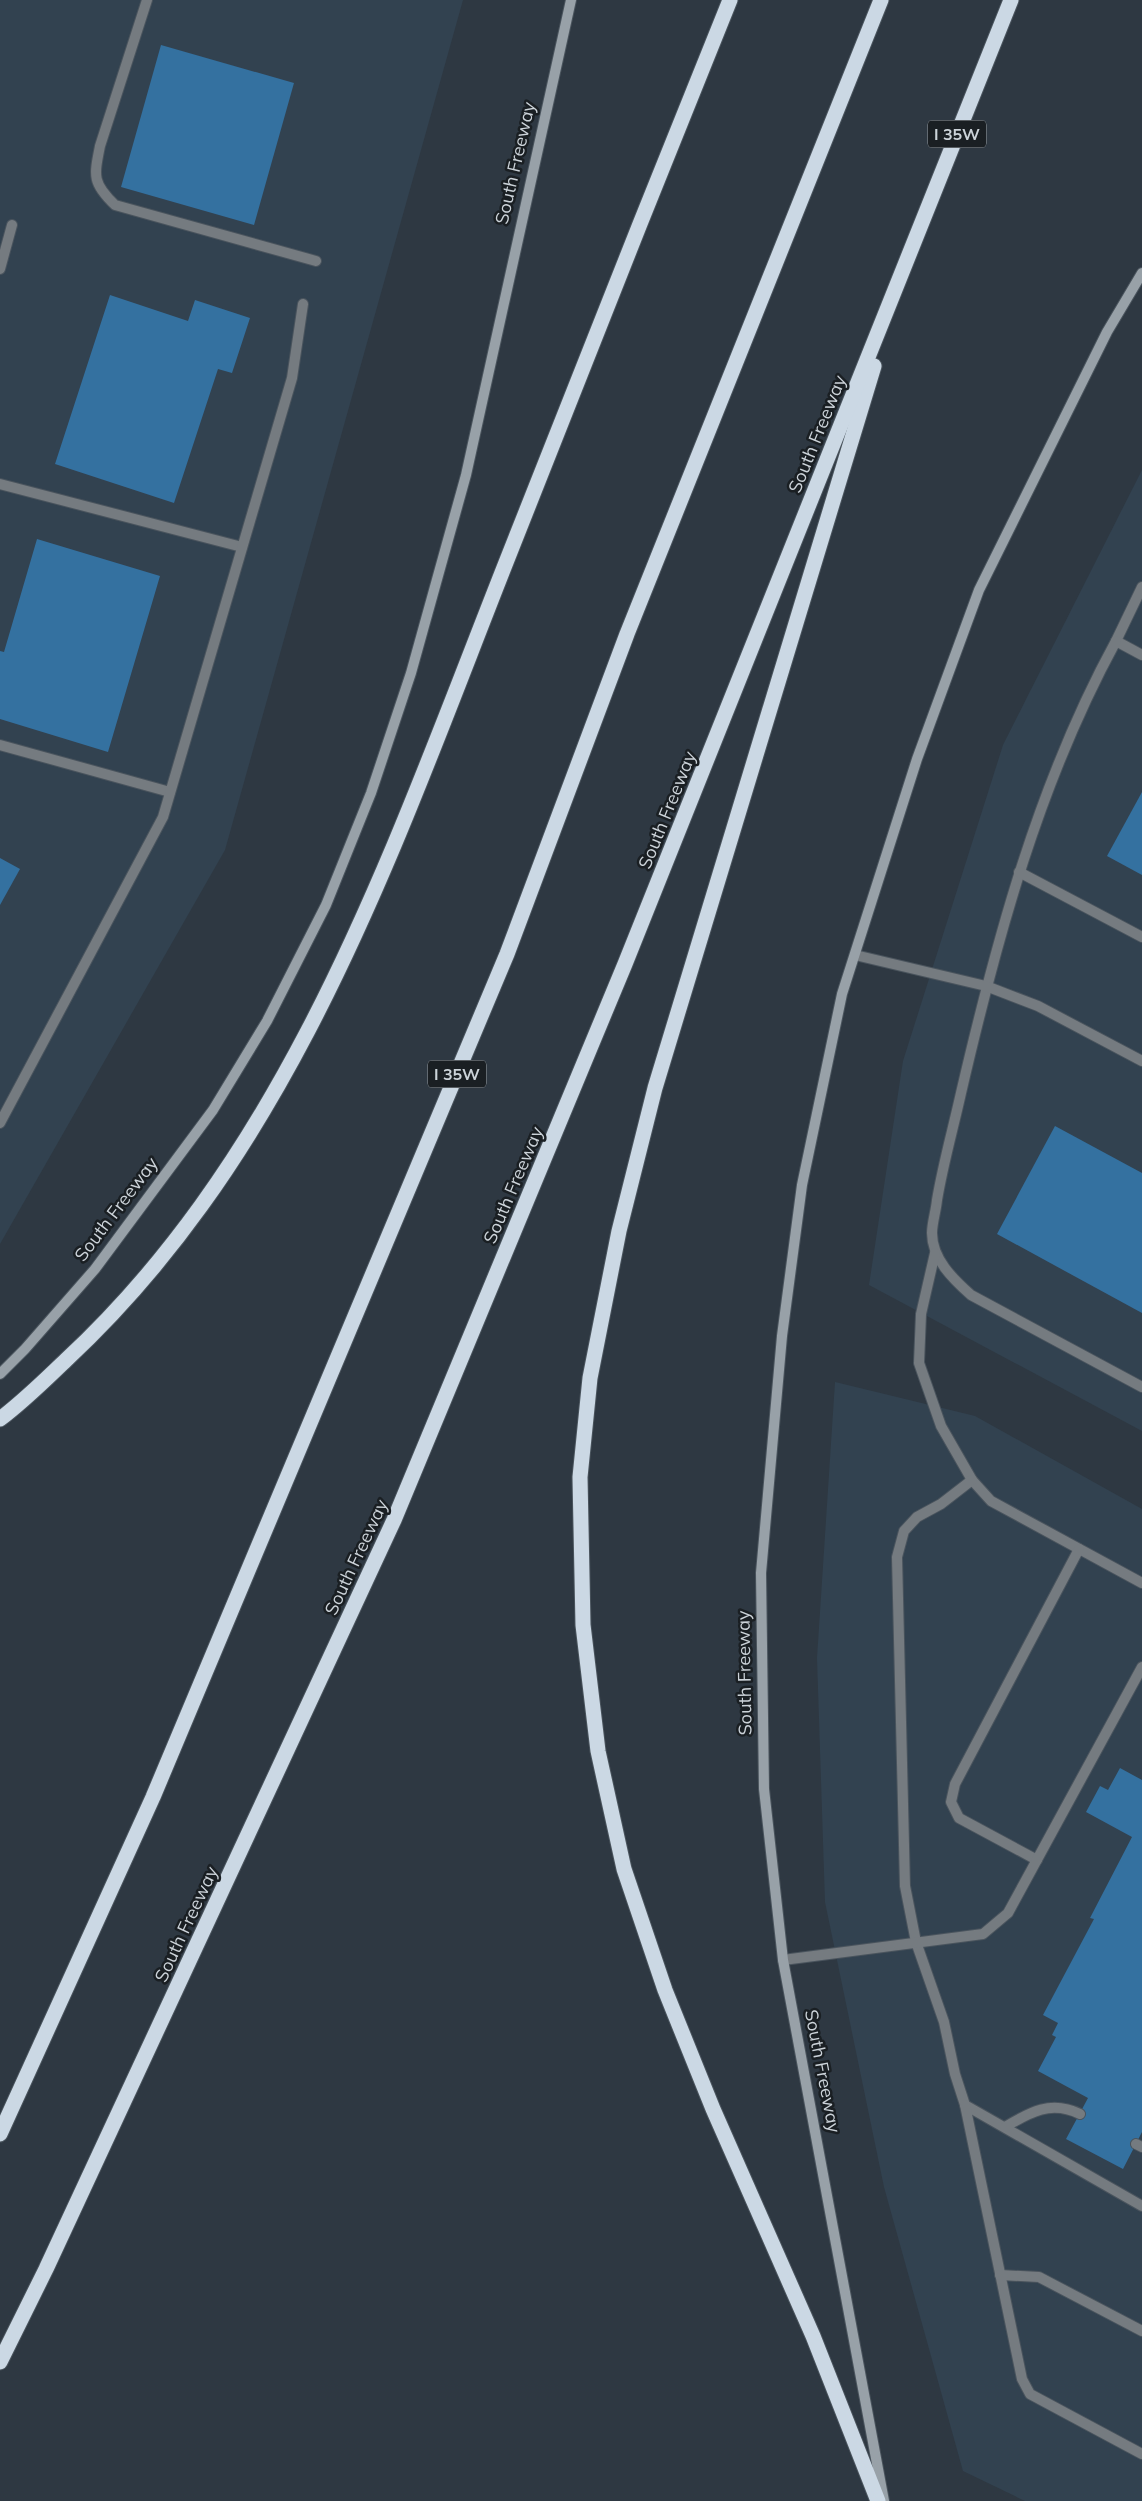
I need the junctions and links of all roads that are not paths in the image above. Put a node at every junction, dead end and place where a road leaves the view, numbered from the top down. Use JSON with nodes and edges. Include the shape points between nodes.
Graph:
{"nodes":[{"id":1,"x":147,"y":0,"type":"edge"},
{"id":2,"x":571,"y":0,"type":"edge"},
{"id":3,"x":730,"y":0,"type":"edge"},
{"id":4,"x":881,"y":0,"type":"edge"},
{"id":5,"x":1011,"y":0,"type":"edge"},
{"id":6,"x":12,"y":225,"type":"dead end"},
{"id":7,"x":316,"y":261,"type":"dead end"},
{"id":8,"x":904,"y":268,"type":"junction"},
{"id":9,"x":0,"y":269,"type":"edge"},
{"id":10,"x":1142,"y":273,"type":"edge"},
{"id":11,"x":303,"y":304,"type":"dead end"},
{"id":12,"x":0,"y":484,"type":"edge"},
{"id":13,"x":242,"y":546,"type":"junction"},
{"id":14,"x":1142,"y":587,"type":"edge"},
{"id":15,"x":1116,"y":641,"type":"junction"},
{"id":16,"x":1142,"y":655,"type":"edge"},
{"id":17,"x":0,"y":745,"type":"edge"},
{"id":18,"x":170,"y":792,"type":"junction"},
{"id":19,"x":1019,"y":872,"type":"junction"},
{"id":20,"x":1142,"y":937,"type":"edge"},
{"id":21,"x":855,"y":955,"type":"junction"},
{"id":22,"x":986,"y":986,"type":"junction"},
{"id":23,"x":1142,"y":1061,"type":"edge"},
{"id":24,"x":0,"y":1124,"type":"edge"},
{"id":25,"x":935,"y":1252,"type":"junction"},
{"id":26,"x":0,"y":1374,"type":"edge"},
{"id":27,"x":1142,"y":1387,"type":"edge"},
{"id":28,"x":0,"y":1419,"type":"edge"},
{"id":29,"x":972,"y":1480,"type":"junction"},
{"id":30,"x":1079,"y":1549,"type":"junction"},
{"id":31,"x":1142,"y":1583,"type":"edge"},
{"id":32,"x":1142,"y":1667,"type":"edge"},
{"id":33,"x":1037,"y":1860,"type":"junction"},
{"id":34,"x":916,"y":1942,"type":"junction"},
{"id":35,"x":783,"y":1960,"type":"junction"},
{"id":36,"x":965,"y":2105,"type":"junction"},
{"id":37,"x":1080,"y":2114,"type":"dead end"},
{"id":38,"x":1005,"y":2127,"type":"junction"},
{"id":39,"x":0,"y":2134,"type":"edge"},
{"id":40,"x":1142,"y":2206,"type":"edge"},
{"id":41,"x":1000,"y":2275,"type":"junction"},
{"id":42,"x":1142,"y":2331,"type":"edge"},
{"id":43,"x":0,"y":2362,"type":"edge"},
{"id":44,"x":1142,"y":2454,"type":"edge"},
{"id":45,"x":878,"y":2501,"type":"edge"},
{"id":46,"x":884,"y":2501,"type":"edge"}],
"edges":[{"from":1,"to":7,"type":"lane","via":[[100,146],[95,171],[100,190],[115,205]]},
{"from":2,"to":26,"type":"main road","name":"South Freeway","via":[[463,484],[412,673],[372,793],[326,905],[267,1021],[212,1110],[95,1269]]},
{"from":3,"to":28,"type":"highway","via":[[417,792],[342,965],[312,1025],[278,1087],[198,1211],[149,1273],[95,1333]]},
{"from":4,"to":39,"type":"highway","number":"I 35W","via":[[627,634],[507,954],[153,1797]]},
{"from":5,"to":8,"type":"highway","name":"South Freeway","number":"I 35W"},
{"from":6,"to":9,"type":"lane"},
{"from":8,"to":43,"type":"highway","name":"South Freeway","number":"I 35W","via":[[625,964],[394,1520]]},
{"from":8,"to":45,"type":"highway","via":[[655,1088],[619,1231],[590,1378],[580,1477],[583,1625],[598,1751],[624,1869],[665,1990],[713,2109],[813,2336]]},
{"from":10,"to":21,"type":"main road","name":"South Freeway","via":[[1107,332],[979,590],[917,759]]},
{"from":11,"to":13,"type":"lane","via":[[292,378]]},
{"from":12,"to":13,"type":"lane"},
{"from":13,"to":18,"type":"lane"},
{"from":14,"to":15,"type":"lane"},
{"from":15,"to":16,"type":"lane"},
{"from":15,"to":19,"type":"lane","via":[[1068,739]]},
{"from":17,"to":18,"type":"lane"},
{"from":18,"to":24,"type":"lane","via":[[163,817]]},
{"from":19,"to":20,"type":"lane"},
{"from":19,"to":22,"type":"lane"},
{"from":21,"to":22,"type":"lane"},
{"from":21,"to":35,"type":"main road","name":"South Freeway","via":[[842,994],[802,1184],[782,1336],[761,1573],[764,1790]]},
{"from":22,"to":23,"type":"lane","via":[[1038,1006]]},
{"from":22,"to":25,"type":"lane","via":[[942,1175],[932,1234]]},
{"from":25,"to":27,"type":"lane","via":[[951,1277],[971,1295]]},
{"from":25,"to":29,"type":"lane","via":[[921,1314],[919,1363],[941,1426]]},
{"from":29,"to":30,"type":"lane","via":[[991,1501]]},
{"from":29,"to":34,"type":"lane","via":[[941,1504],[917,1517],[904,1531],[897,1557],[905,1886]]},
{"from":30,"to":31,"type":"lane"},
{"from":30,"to":33,"type":"lane","via":[[955,1784],[950,1802],[959,1818]]},
{"from":32,"to":33,"type":"lane"},
{"from":33,"to":34,"type":"lane","via":[[1008,1913],[983,1934]]},
{"from":34,"to":35,"type":"lane"},
{"from":34,"to":36,"type":"lane","via":[[944,2022]]},
{"from":35,"to":46,"type":"main road","name":"South Freeway"},
{"from":36,"to":38,"type":"lane"},
{"from":36,"to":41,"type":"lane"},
{"from":37,"to":38,"type":"lane","via":[[1067,2108],[1050,2107],[1031,2111]]},
{"from":38,"to":40,"type":"lane"},
{"from":41,"to":42,"type":"lane","via":[[1039,2277]]},
{"from":41,"to":44,"type":"lane","via":[[1022,2379],[1030,2394]]}]}
